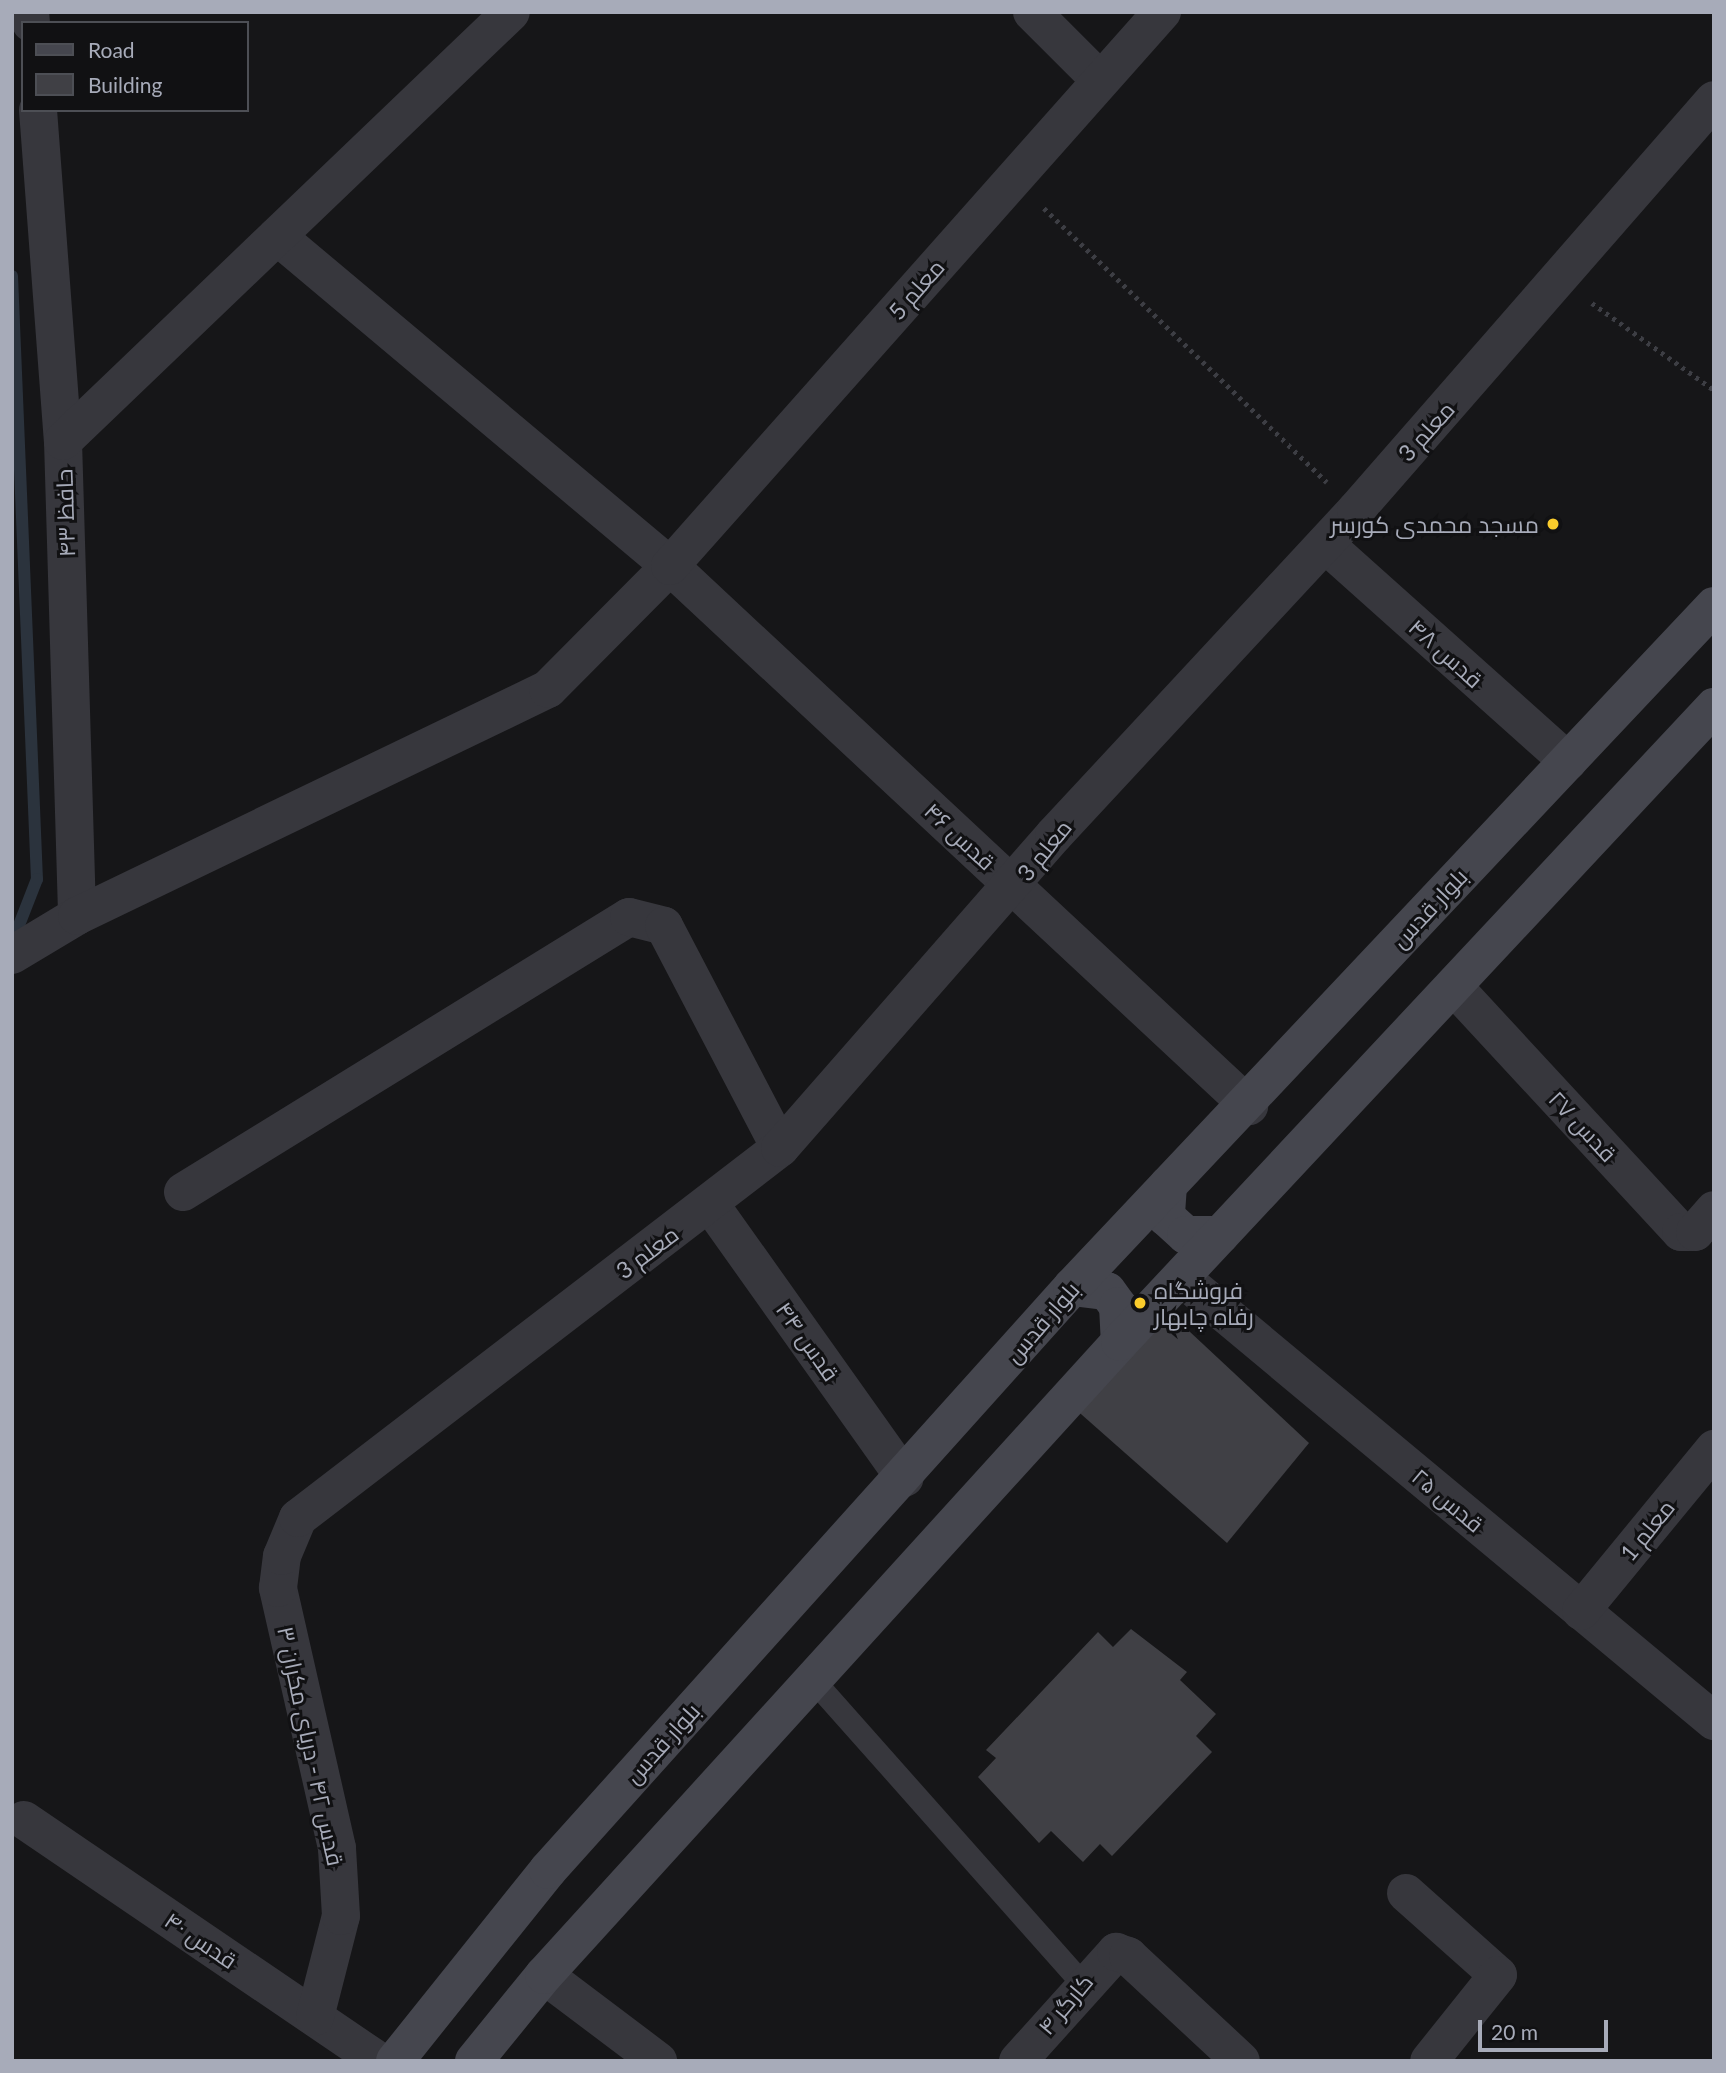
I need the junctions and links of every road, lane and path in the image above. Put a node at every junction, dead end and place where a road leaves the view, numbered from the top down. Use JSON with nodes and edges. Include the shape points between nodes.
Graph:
{"nodes":[{"id":1,"x":511,"y":12,"type":"edge"},
{"id":2,"x":1032,"y":12,"type":"edge"},
{"id":3,"x":1162,"y":12,"type":"edge"},
{"id":4,"x":1100,"y":80,"type":"junction"},
{"id":5,"x":1714,"y":100,"type":"edge"},
{"id":6,"x":38,"y":112,"type":"edge"},
{"id":7,"x":1013,"y":178,"type":"junction"},
{"id":8,"x":277,"y":236,"type":"junction"},
{"id":9,"x":1560,"y":280,"type":"junction"},
{"id":10,"x":1714,"y":390,"type":"edge"},
{"id":11,"x":63,"y":441,"type":"junction"},
{"id":12,"x":1356,"y":510,"type":"junction"},
{"id":13,"x":1325,"y":544,"type":"junction"},
{"id":14,"x":670,"y":566,"type":"junction"},
{"id":15,"x":1714,"y":606,"type":"edge"},
{"id":16,"x":1714,"y":707,"type":"edge"},
{"id":17,"x":1568,"y":761,"type":"junction"},
{"id":18,"x":1014,"y":887,"type":"junction"},
{"id":19,"x":77,"y":916,"type":"junction"},
{"id":20,"x":12,"y":955,"type":"edge"},
{"id":21,"x":1454,"y":987,"type":"junction"},
{"id":22,"x":1249,"y":1106,"type":"junction"},
{"id":23,"x":780,"y":1148,"type":"junction"},
{"id":24,"x":1168,"y":1185,"type":"junction"},
{"id":25,"x":183,"y":1192,"type":"dead end"},
{"id":26,"x":710,"y":1204,"type":"junction"},
{"id":27,"x":1714,"y":1210,"type":"edge"},
{"id":28,"x":1220,"y":1235,"type":"junction"},
{"id":29,"x":1183,"y":1279,"type":"junction"},
{"id":30,"x":1072,"y":1287,"type":"junction"},
{"id":31,"x":1120,"y":1342,"type":"junction"},
{"id":32,"x":1714,"y":1449,"type":"edge"},
{"id":33,"x":905,"y":1478,"type":"junction"},
{"id":34,"x":298,"y":1518,"type":"joint"},
{"id":35,"x":1581,"y":1611,"type":"junction"},
{"id":36,"x":813,"y":1680,"type":"junction"},
{"id":37,"x":1714,"y":1721,"type":"edge"},
{"id":38,"x":24,"y":1820,"type":"dead end"},
{"id":39,"x":1406,"y":1893,"type":"dead end"},
{"id":40,"x":544,"y":1975,"type":"junction"},
{"id":41,"x":1082,"y":1983,"type":"junction"},
{"id":42,"x":315,"y":2017,"type":"junction"},
{"id":43,"x":378,"y":2061,"type":"edge"},
{"id":44,"x":395,"y":2061,"type":"edge"},
{"id":45,"x":474,"y":2061,"type":"edge"},
{"id":46,"x":658,"y":2061,"type":"edge"},
{"id":47,"x":1018,"y":2061,"type":"edge"},
{"id":48,"x":1241,"y":2061,"type":"edge"},
{"id":49,"x":1429,"y":2061,"type":"edge"}],
"edges":[{"from":1,"to":8,"type":"street"},
{"from":2,"to":4,"type":"street"},
{"from":3,"to":4,"type":"street","name":"معلم 5"},
{"from":4,"to":7,"type":"street","name":"معلم 5"},
{"from":5,"to":9,"type":"street","name":"معلم 3"},
{"from":6,"to":11,"type":"street","name":"حافظ ۴۳"},
{"from":7,"to":12,"type":"path"},
{"from":7,"to":14,"type":"street","name":"معلم 5"},
{"from":8,"to":11,"type":"street"},
{"from":8,"to":14,"type":"street","name":"قدس ۴۶"},
{"from":9,"to":10,"type":"path"},
{"from":9,"to":12,"type":"street","name":"معلم 3"},
{"from":11,"to":19,"type":"street","name":"حافظ ۴۳"},
{"from":12,"to":13,"type":"street","name":"معلم 3"},
{"from":13,"to":17,"type":"street","name":"قدس ۴۸"},
{"from":13,"to":18,"type":"street","name":"معلم 3","via":[[1054,835]]},
{"from":14,"to":18,"type":"street","name":"قدس ۴۶"},
{"from":14,"to":19,"type":"street","name":"معلم 5","via":[[548,689]]},
{"from":15,"to":17,"type":"main road","name":"بلوار قدس"},
{"from":16,"to":21,"type":"main road"},
{"from":17,"to":22,"type":"main road","name":"بلوار قدس"},
{"from":18,"to":22,"type":"street","name":"قدس ۴۶"},
{"from":18,"to":23,"type":"street","name":"معلم 3"},
{"from":19,"to":20,"type":"street","name":"معلم 5"},
{"from":21,"to":27,"type":"street","name":"قدس ۲۷","via":[[1681,1233],[1695,1232]]},
{"from":21,"to":28,"type":"main road"},
{"from":22,"to":24,"type":"main road","name":"بلوار قدس"},
{"from":23,"to":25,"type":"street","via":[[664,926],[629,918]]},
{"from":23,"to":26,"type":"street","name":"معلم 3"},
{"from":24,"to":28,"type":"main road","via":[[1166,1217],[1186,1235]]},
{"from":24,"to":30,"type":"main road","name":"بلوار قدس"},
{"from":26,"to":33,"type":"street","name":"قدس ۴۴"},
{"from":26,"to":34,"type":"street","name":"معلم 3"},
{"from":28,"to":29,"type":"main road"},
{"from":29,"to":31,"type":"main road"},
{"from":29,"to":35,"type":"street","name":"قدس ۲۵"},
{"from":30,"to":31,"type":"main road","via":[[1107,1291],[1118,1307]]},
{"from":30,"to":33,"type":"main road","name":"بلوار قدس"},
{"from":31,"to":36,"type":"main road"},
{"from":32,"to":35,"type":"street","name":"معلم 1"},
{"from":33,"to":44,"type":"main road","name":"بلوار قدس","via":[[548,1870]]},
{"from":34,"to":42,"type":"street","name":"قدس ۴۲ - دریای مکران ۳","via":[[282,1556],[278,1588],[337,1848],[341,1916]]},
{"from":35,"to":37,"type":"street","name":"قدس ۲۵"},
{"from":36,"to":40,"type":"main road"},
{"from":36,"to":41,"type":"lane"},
{"from":38,"to":42,"type":"street","name":"قدس ۴۰"},
{"from":39,"to":49,"type":"street","via":[[1498,1975]]},
{"from":40,"to":45,"type":"main road"},
{"from":40,"to":46,"type":"street"},
{"from":41,"to":47,"type":"street","name":"کارگر ۴"},
{"from":41,"to":48,"type":"street","name":"کارگر ۴","via":[[1116,1952]]},
{"from":42,"to":43,"type":"street","name":"قدس ۴۰"}]}
